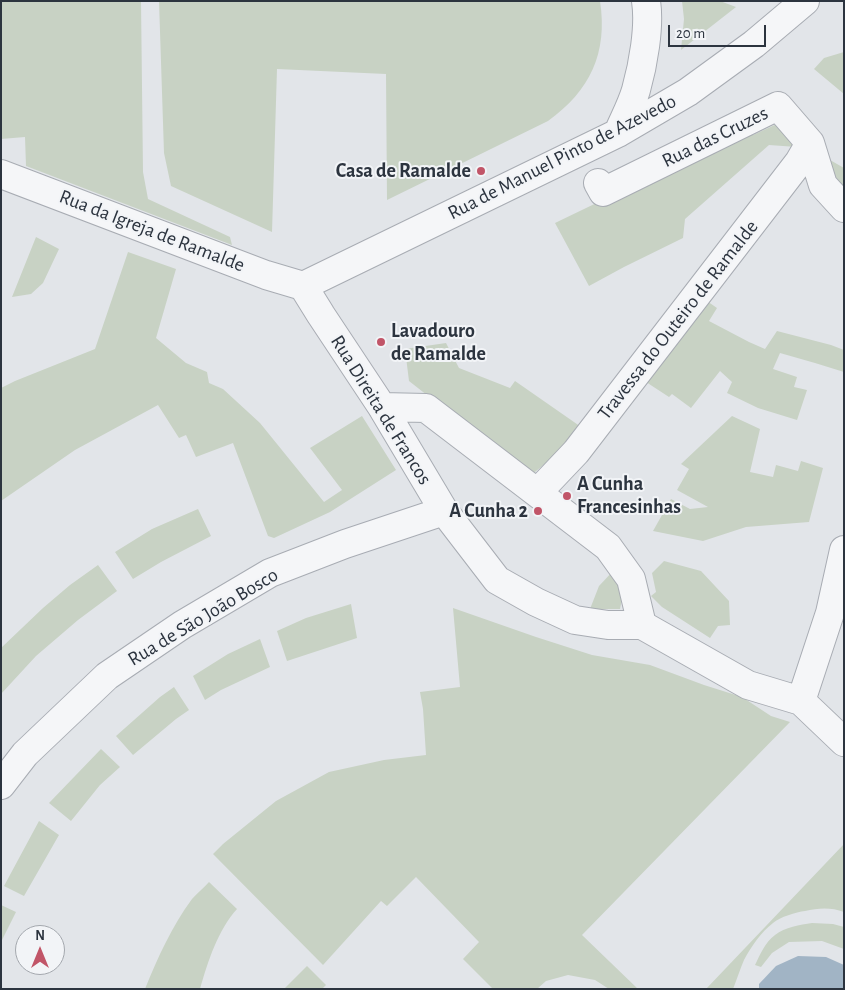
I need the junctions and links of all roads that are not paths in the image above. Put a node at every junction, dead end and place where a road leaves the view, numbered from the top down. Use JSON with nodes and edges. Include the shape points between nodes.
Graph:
{"nodes":[{"id":1,"x":646,"y":1,"type":"edge"},
{"id":2,"x":805,"y":1,"type":"edge"},
{"id":3,"x":618,"y":133,"type":"junction"},
{"id":4,"x":810,"y":143,"type":"junction"},
{"id":5,"x":1,"y":174,"type":"edge"},
{"id":6,"x":598,"y":183,"type":"dead end"},
{"id":7,"x":844,"y":208,"type":"edge"},
{"id":8,"x":303,"y":286,"type":"junction"},
{"id":9,"x":382,"y":407,"type":"junction"},
{"id":10,"x":538,"y":492,"type":"junction"},
{"id":11,"x":444,"y":511,"type":"junction"},
{"id":12,"x":844,"y":550,"type":"edge"},
{"id":13,"x":642,"y":625,"type":"junction"},
{"id":14,"x":801,"y":701,"type":"junction"},
{"id":15,"x":844,"y":742,"type":"edge"},
{"id":16,"x":1,"y":784,"type":"edge"}],
"edges":[{"from":1,"to":3,"type":"street","via":[[647,27],[636,91]]},
{"from":2,"to":3,"type":"street","name":"Rua de Manuel Pinto de Azevedo","via":[[754,44],[688,92]]},
{"from":3,"to":8,"type":"street","name":"Rua de Manuel Pinto de Azevedo"},
{"from":4,"to":6,"type":"street","name":"Rua das Cruzes","via":[[778,106],[603,192]]},
{"from":4,"to":7,"type":"street","name":"Rua das Cruzes","via":[[823,185]]},
{"from":4,"to":10,"type":"street","name":"Travessa do Outeiro de Ramalde","via":[[799,162],[576,452]]},
{"from":5,"to":8,"type":"street","name":"Rua da Igreja de Ramalde","via":[[266,275]]},
{"from":8,"to":9,"type":"street","name":"Rua Direita de Francos"},
{"from":9,"to":10,"type":"street","via":[[426,408]]},
{"from":9,"to":11,"type":"street","name":"Rua Direita de Francos"},
{"from":10,"to":13,"type":"street","via":[[608,547],[631,579]]},
{"from":11,"to":13,"type":"street","name":"Rua Direita de Francos","via":[[497,580],[575,620],[608,625]]},
{"from":11,"to":16,"type":"street","name":"Rua de São João Bosco","via":[[270,573],[182,625],[107,676],[25,754]]},
{"from":12,"to":14,"type":"street","via":[[830,613]]},
{"from":13,"to":14,"type":"street","name":"Rua Direita de Francos","via":[[748,686]]},
{"from":14,"to":15,"type":"street","name":"Rua Direita de Francos"}]}
